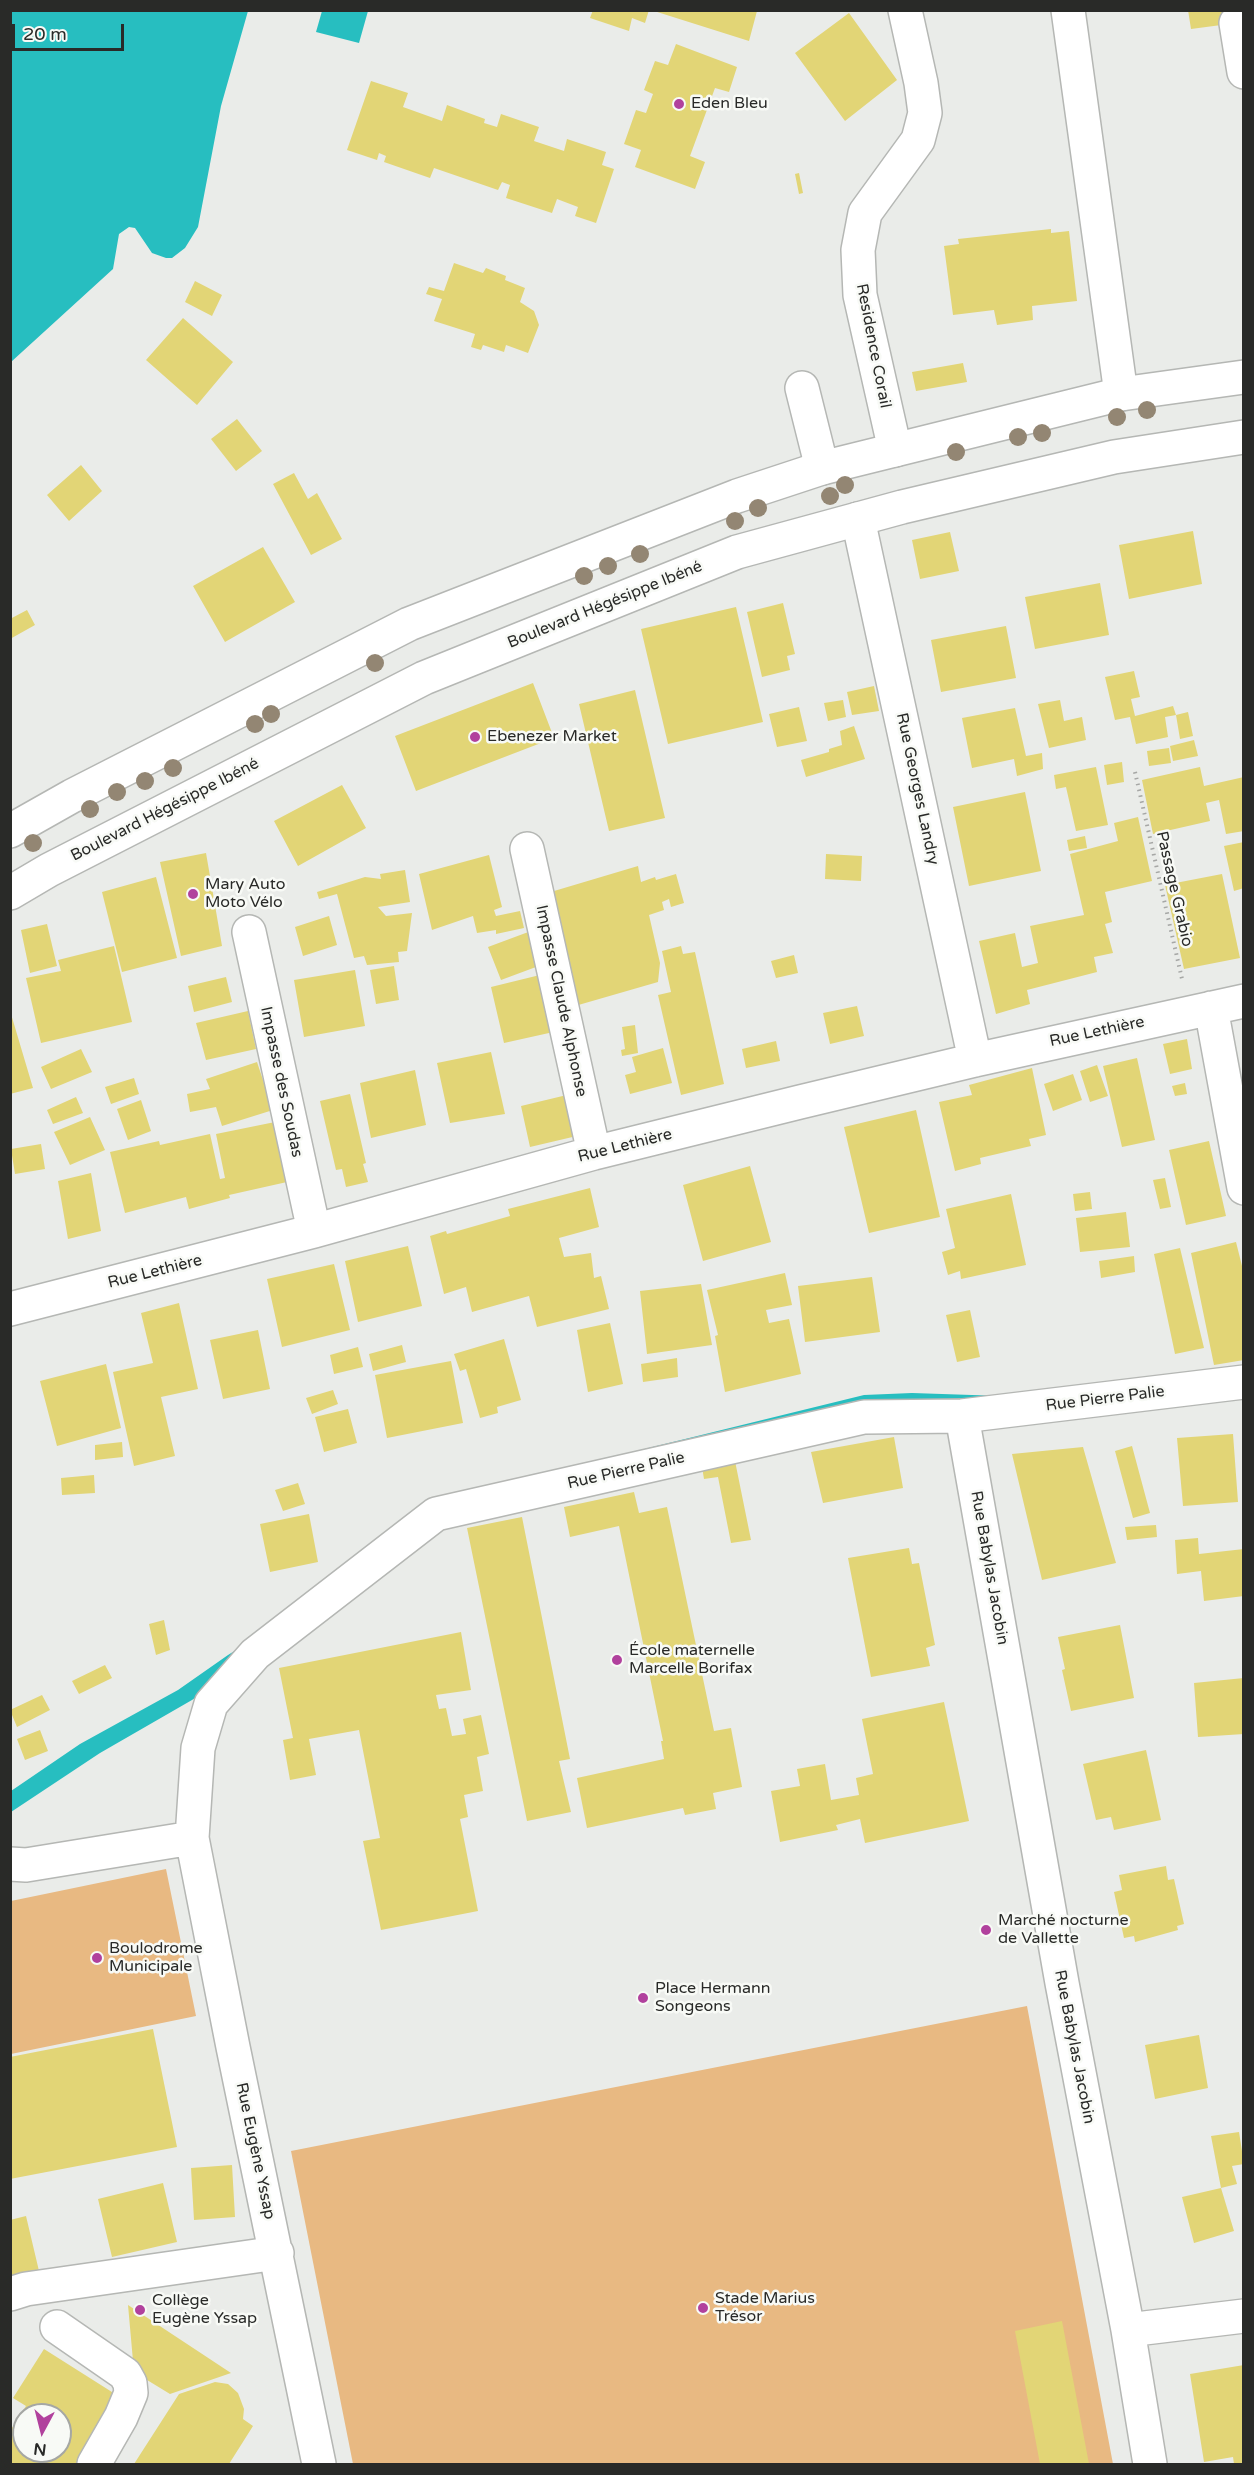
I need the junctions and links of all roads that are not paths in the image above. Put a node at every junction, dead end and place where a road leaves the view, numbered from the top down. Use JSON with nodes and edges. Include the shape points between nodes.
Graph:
{"nodes":[{"id":1,"x":905,"y":10,"type":"edge"},
{"id":2,"x":1068,"y":10,"type":"edge"},
{"id":3,"x":1236,"y":23,"type":"dead end"},
{"id":4,"x":1244,"y":72,"type":"edge"},
{"id":5,"x":1244,"y":377,"type":"edge"},
{"id":6,"x":802,"y":388,"type":"dead end"},
{"id":7,"x":1121,"y":394,"type":"junction"},
{"id":8,"x":1244,"y":437,"type":"edge"},
{"id":9,"x":895,"y":450,"type":"junction"},
{"id":10,"x":822,"y":468,"type":"junction"},
{"id":11,"x":858,"y":519,"type":"junction"},
{"id":12,"x":10,"y":831,"type":"edge"},
{"id":13,"x":527,"y":849,"type":"dead end"},
{"id":14,"x":10,"y":893,"type":"edge"},
{"id":15,"x":249,"y":933,"type":"dead end"},
{"id":16,"x":1244,"y":1001,"type":"edge"},
{"id":17,"x":1200,"y":1010,"type":"junction"},
{"id":18,"x":975,"y":1059,"type":"junction"},
{"id":19,"x":594,"y":1154,"type":"junction"},
{"id":20,"x":1244,"y":1188,"type":"edge"},
{"id":21,"x":314,"y":1231,"type":"junction"},
{"id":22,"x":10,"y":1309,"type":"edge"},
{"id":23,"x":1244,"y":1382,"type":"edge"},
{"id":24,"x":962,"y":1416,"type":"junction"},
{"id":25,"x":192,"y":1838,"type":"junction"},
{"id":26,"x":10,"y":1864,"type":"edge"},
{"id":27,"x":277,"y":2253,"type":"junction"},
{"id":28,"x":10,"y":2294,"type":"edge"},
{"id":29,"x":1244,"y":2316,"type":"edge"},
{"id":30,"x":57,"y":2327,"type":"dead end"},
{"id":31,"x":1128,"y":2330,"type":"junction"},
{"id":32,"x":94,"y":2464,"type":"edge"},
{"id":33,"x":319,"y":2464,"type":"edge"},
{"id":34,"x":1150,"y":2464,"type":"edge"}],
"edges":[{"from":1,"to":9,"type":"street","name":"Residence Corail","via":[[925,113],[918,140],[865,213],[858,250],[860,295]]},
{"from":2,"to":7,"type":"street"},
{"from":3,"to":4,"type":"street"},
{"from":5,"to":7,"type":"street"},
{"from":6,"to":10,"type":"street"},
{"from":7,"to":9,"type":"street"},
{"from":8,"to":11,"type":"street","name":"Boulevard Hégésippe Ibéné","via":[[1114,457]]},
{"from":9,"to":10,"type":"street"},
{"from":10,"to":12,"type":"street","via":[[737,496],[409,624]]},
{"from":11,"to":14,"type":"street","name":"Boulevard Hégésippe Ibéné","via":[[736,552],[424,678]]},
{"from":11,"to":18,"type":"street","name":"Rue Georges Landry"},
{"from":13,"to":19,"type":"street","name":"Impasse Claude Alphonse"},
{"from":15,"to":21,"type":"street","name":"Impasse des Soudas"},
{"from":16,"to":17,"type":"street","name":"Rue Lethière"},
{"from":17,"to":18,"type":"street","name":"Rue Lethière"},
{"from":17,"to":20,"type":"street"},
{"from":18,"to":19,"type":"street","name":"Rue Lethière"},
{"from":19,"to":21,"type":"street","name":"Rue Lethière"},
{"from":21,"to":22,"type":"street","name":"Rue Lethière"},
{"from":23,"to":24,"type":"street","name":"Rue Pierre Palie"},
{"from":24,"to":25,"type":"street","name":"Rue Pierre Palie","via":[[864,1417],[436,1514],[255,1654],[211,1704],[198,1748]]},
{"from":24,"to":31,"type":"street","name":"Rue Babylas Jacobin"},
{"from":25,"to":26,"type":"street","via":[[26,1865]]},
{"from":25,"to":27,"type":"street","name":"Rue Eugène Yssap"},
{"from":27,"to":28,"type":"street"},
{"from":27,"to":33,"type":"street","name":"Rue Eugène Yssap"},
{"from":29,"to":31,"type":"street"},
{"from":30,"to":32,"type":"street","via":[[125,2374],[130,2383],[131,2393],[121,2417]]},
{"from":31,"to":34,"type":"street","name":"Rue Babylas Jacobin"}]}
